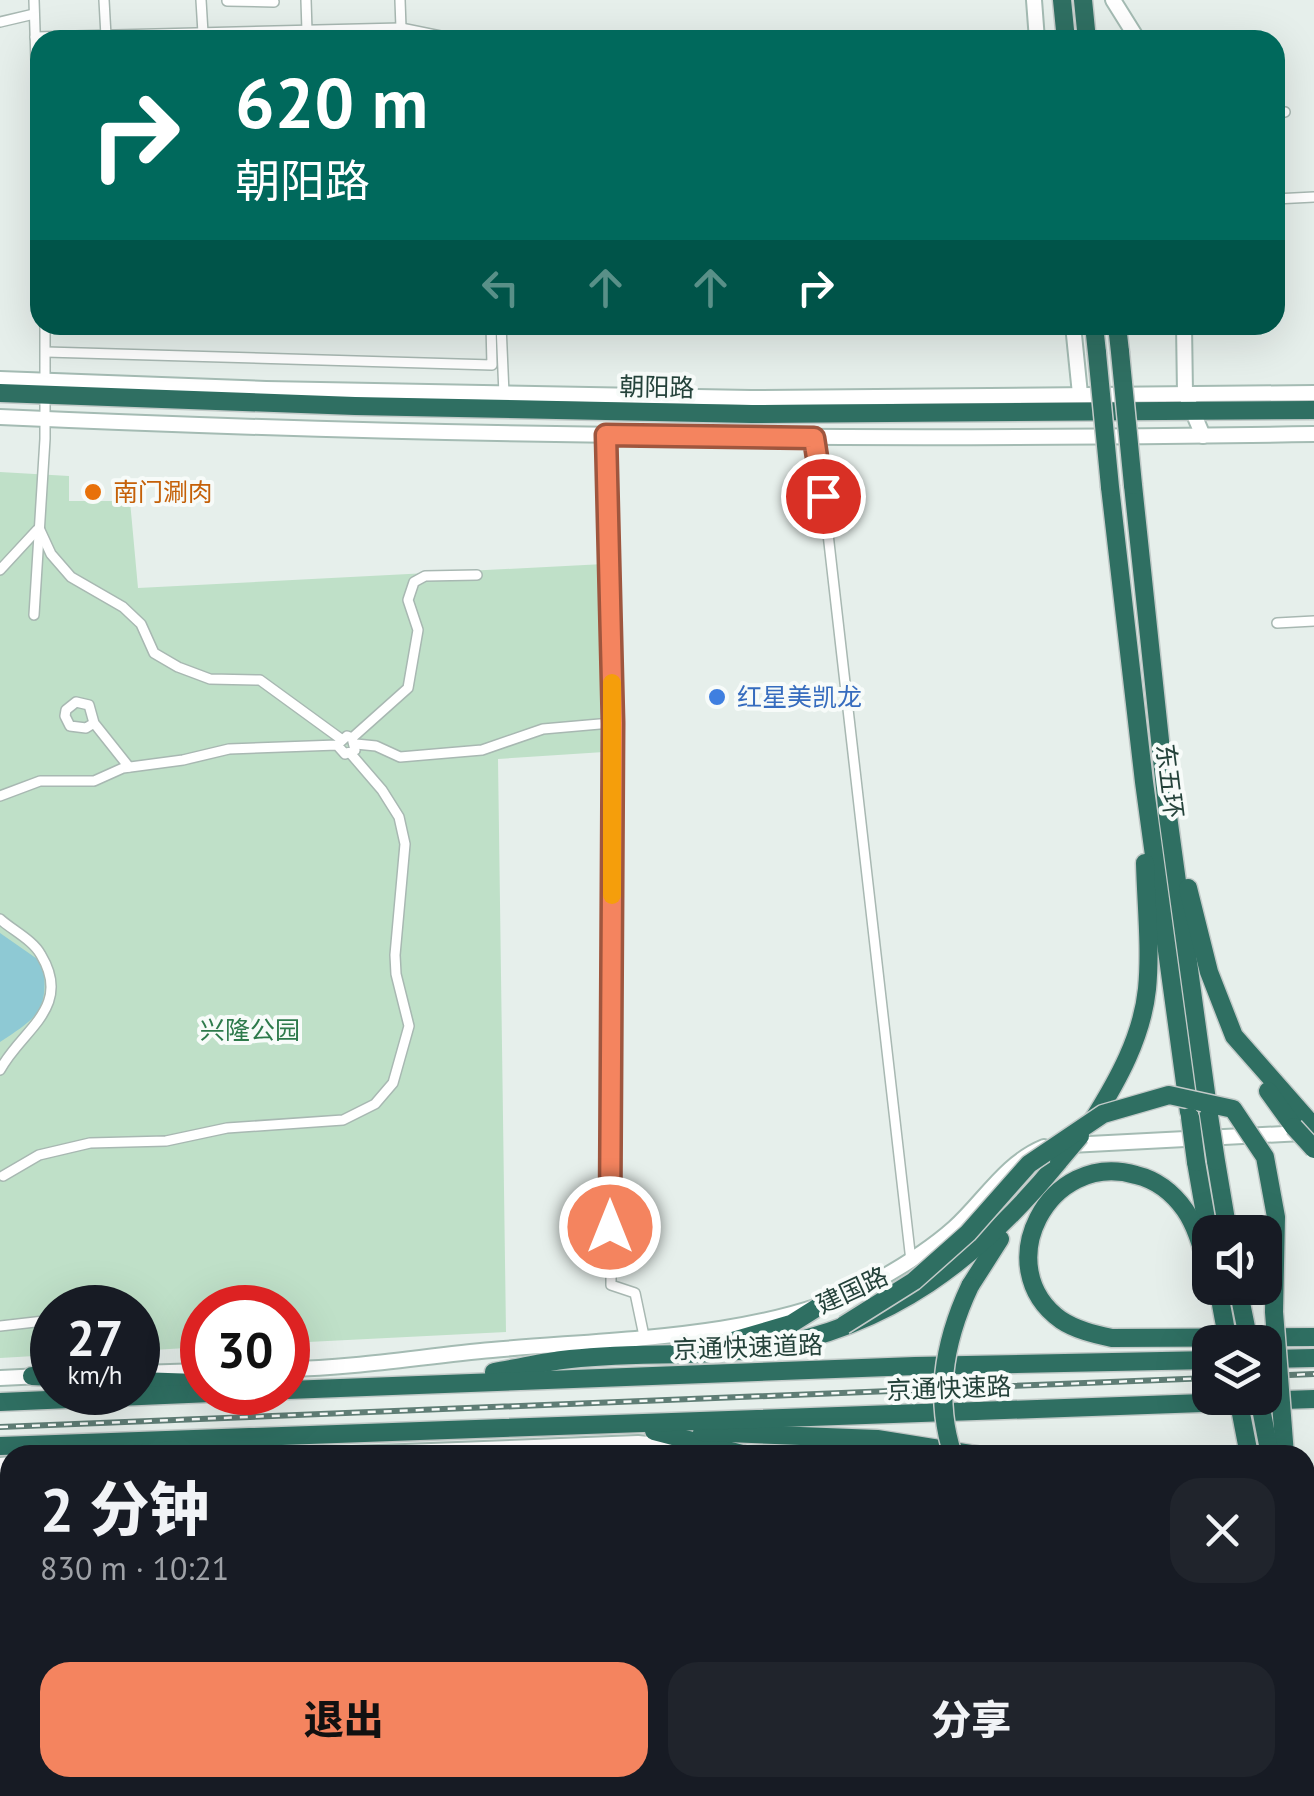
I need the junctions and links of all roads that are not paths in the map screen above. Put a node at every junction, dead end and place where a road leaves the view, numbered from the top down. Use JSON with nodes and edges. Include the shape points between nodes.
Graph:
{"nodes":[{"id":1,"x":34,"y":0,"type":"edge"},
{"id":2,"x":104,"y":0,"type":"edge"},
{"id":3,"x":306,"y":0,"type":"edge"},
{"id":4,"x":400,"y":0,"type":"edge"},
{"id":5,"x":1034,"y":0,"type":"edge"},
{"id":6,"x":1062,"y":0,"type":"edge"},
{"id":7,"x":1083,"y":0,"type":"edge"},
{"id":8,"x":1113,"y":0,"type":"edge"},
{"id":9,"x":202,"y":1,"type":"edge"},
{"id":10,"x":227,"y":1,"type":"edge"},
{"id":11,"x":274,"y":2,"type":"edge"},
{"id":12,"x":34,"y":14,"type":"junction"},
{"id":13,"x":0,"y":22,"type":"edge"},
{"id":14,"x":401,"y":28,"type":"junction"},
{"id":15,"x":35,"y":30,"type":"edge"},
{"id":16,"x":106,"y":30,"type":"edge"},
{"id":17,"x":203,"y":30,"type":"edge"},
{"id":18,"x":306,"y":30,"type":"edge"},
{"id":19,"x":338,"y":30,"type":"edge"},
{"id":20,"x":411,"y":30,"type":"edge"},
{"id":21,"x":1037,"y":30,"type":"edge"},
{"id":22,"x":1065,"y":30,"type":"edge"},
{"id":23,"x":1086,"y":30,"type":"edge"},
{"id":24,"x":1132,"y":30,"type":"edge"},
{"id":25,"x":1314,"y":198,"type":"edge"},
{"id":26,"x":1285,"y":199,"type":"edge"},
{"id":27,"x":45,"y":335,"type":"edge"},
{"id":28,"x":491,"y":335,"type":"edge"},
{"id":29,"x":501,"y":335,"type":"edge"},
{"id":30,"x":1075,"y":335,"type":"edge"},
{"id":31,"x":1095,"y":335,"type":"edge"},
{"id":32,"x":1118,"y":335,"type":"edge"},
{"id":33,"x":1184,"y":335,"type":"edge"},
{"id":34,"x":46,"y":352,"type":"junction"},
{"id":35,"x":0,"y":380,"type":"edge"},
{"id":36,"x":0,"y":392,"type":"edge"},
{"id":37,"x":1186,"y":393,"type":"junction"},
{"id":38,"x":1314,"y":393,"type":"edge"},
{"id":39,"x":504,"y":394,"type":"junction"},
{"id":40,"x":1080,"y":394,"type":"junction"},
{"id":41,"x":46,"y":400,"type":"junction"},
{"id":42,"x":0,"y":403,"type":"edge"},
{"id":43,"x":1314,"y":410,"type":"edge"},
{"id":44,"x":0,"y":418,"type":"edge"},
{"id":45,"x":1314,"y":419,"type":"edge"},
{"id":46,"x":1198,"y":422,"type":"junction"},
{"id":47,"x":1314,"y":434,"type":"edge"},
{"id":48,"x":606,"y":435,"type":"junction"},
{"id":49,"x":814,"y":438,"type":"junction"},
{"id":50,"x":39,"y":528,"type":"junction"},
{"id":51,"x":0,"y":570,"type":"edge"},
{"id":52,"x":477,"y":574,"type":"dead end"},
{"id":53,"x":34,"y":615,"type":"dead end"},
{"id":54,"x":1314,"y":622,"type":"edge"},
{"id":55,"x":1277,"y":623,"type":"dead end"},
{"id":56,"x":94,"y":723,"type":"dead end"},
{"id":57,"x":613,"y":723,"type":"junction"},
{"id":58,"x":347,"y":744,"type":"junction"},
{"id":59,"x":129,"y":767,"type":"junction"},
{"id":60,"x":1144,"y":782,"type":"junction"},
{"id":61,"x":0,"y":796,"type":"edge"},
{"id":62,"x":612,"y":799,"type":"joint"},
{"id":63,"x":1168,"y":816,"type":"junction"},
{"id":64,"x":0,"y":918,"type":"edge"},
{"id":65,"x":0,"y":1070,"type":"edge"},
{"id":66,"x":1306,"y":1126,"type":"edge"},
{"id":67,"x":1314,"y":1149,"type":"edge"},
{"id":68,"x":0,"y":1162,"type":"edge"},
{"id":69,"x":1,"y":1176,"type":"edge"},
{"id":70,"x":1030,"y":1198,"type":"junction"},
{"id":71,"x":1202,"y":1215,"type":"edge"},
{"id":72,"x":1225,"y":1215,"type":"edge"},
{"id":73,"x":1192,"y":1222,"type":"edge"},
{"id":74,"x":911,"y":1262,"type":"junction"},
{"id":75,"x":818,"y":1306,"type":"junction"},
{"id":76,"x":30,"y":1323,"type":"edge"},
{"id":77,"x":0,"y":1326,"type":"edge"},
{"id":78,"x":844,"y":1326,"type":"junction"},
{"id":79,"x":644,"y":1336,"type":"junction"},
{"id":80,"x":1314,"y":1337,"type":"edge"},
{"id":81,"x":681,"y":1354,"type":"junction"},
{"id":82,"x":1314,"y":1358,"type":"edge"},
{"id":83,"x":1282,"y":1359,"type":"edge"},
{"id":84,"x":1192,"y":1360,"type":"edge"},
{"id":85,"x":310,"y":1369,"type":"edge"},
{"id":86,"x":30,"y":1376,"type":"edge"},
{"id":87,"x":0,"y":1378,"type":"edge"},
{"id":88,"x":430,"y":1384,"type":"junction"},
{"id":89,"x":310,"y":1389,"type":"edge"},
{"id":90,"x":180,"y":1394,"type":"edge"},
{"id":91,"x":1314,"y":1399,"type":"edge"},
{"id":92,"x":0,"y":1402,"type":"edge"},
{"id":93,"x":1241,"y":1415,"type":"edge"},
{"id":94,"x":1262,"y":1415,"type":"edge"},
{"id":95,"x":586,"y":1426,"type":"junction"},
{"id":96,"x":389,"y":1430,"type":"junction"},
{"id":97,"x":654,"y":1430,"type":"junction"},
{"id":98,"x":24,"y":1445,"type":"edge"},
{"id":99,"x":230,"y":1445,"type":"edge"},
{"id":100,"x":586,"y":1445,"type":"edge"},
{"id":101,"x":657,"y":1445,"type":"edge"},
{"id":102,"x":711,"y":1445,"type":"edge"},
{"id":103,"x":909,"y":1445,"type":"edge"},
{"id":104,"x":947,"y":1445,"type":"edge"},
{"id":105,"x":1247,"y":1445,"type":"edge"},
{"id":106,"x":1268,"y":1445,"type":"edge"},
{"id":107,"x":1284,"y":1445,"type":"edge"}],
"edges":[{"from":1,"to":12,"type":"street"},
{"from":2,"to":16,"type":"street"},
{"from":3,"to":18,"type":"street"},
{"from":4,"to":14,"type":"street"},
{"from":5,"to":21,"type":"street"},
{"from":6,"to":22,"type":"highway"},
{"from":7,"to":23,"type":"highway"},
{"from":8,"to":24,"type":"street"},
{"from":9,"to":10,"type":"street"},
{"from":9,"to":17,"type":"street"},
{"from":10,"to":11,"type":"street"},
{"from":12,"to":13,"type":"street"},
{"from":12,"to":15,"type":"street"},
{"from":14,"to":19,"type":"street"},
{"from":14,"to":20,"type":"street"},
{"from":25,"to":26,"type":"street"},
{"from":27,"to":34,"type":"street"},
{"from":28,"to":34,"type":"street","via":[[492,364]]},
{"from":29,"to":39,"type":"street"},
{"from":30,"to":40,"type":"street"},
{"from":31,"to":60,"type":"highway","name":"东五环","bridge":true},
{"from":32,"to":63,"type":"highway","name":"东五环","bridge":true},
{"from":33,"to":37,"type":"street"},
{"from":34,"to":41,"type":"street"},
{"from":35,"to":41,"type":"street","name":"朝阳路"},
{"from":36,"to":41,"type":"highway","name":"朝阳路"},
{"from":37,"to":38,"type":"street","name":"朝阳路"},
{"from":37,"to":40,"type":"street","name":"朝阳路"},
{"from":37,"to":46,"type":"street"},
{"from":39,"to":40,"type":"street","name":"朝阳路"},
{"from":39,"to":41,"type":"street","name":"朝阳路"},
{"from":41,"to":42,"type":"highway","name":"朝阳路"},
{"from":41,"to":44,"type":"street","name":"朝阳路"},
{"from":41,"to":46,"type":"highway","name":"朝阳路","via":[[318,414],[752,423]]},
{"from":41,"to":48,"type":"street","name":"朝阳路"},
{"from":41,"to":50,"type":"street"},
{"from":43,"to":46,"type":"highway","name":"朝阳路"},
{"from":45,"to":46,"type":"highway","name":"朝阳路"},
{"from":46,"to":47,"type":"street","name":"朝阳路"},
{"from":46,"to":49,"type":"street","name":"朝阳路"},
{"from":48,"to":49,"type":"street","name":"朝阳路"},
{"from":48,"to":57,"type":"street"},
{"from":49,"to":74,"type":"street"},
{"from":50,"to":51,"type":"street"},
{"from":50,"to":53,"type":"street"},
{"from":50,"to":58,"type":"street","via":[[71,577],[141,624],[154,653],[210,679],[260,680]]},
{"from":52,"to":58,"type":"street","via":[[414,582],[408,600],[418,630],[408,688]]},
{"from":54,"to":55,"type":"street"},
{"from":56,"to":59,"type":"street"},
{"from":57,"to":58,"type":"street","via":[[543,729],[482,750],[400,757]]},
{"from":57,"to":62,"type":"street"},
{"from":58,"to":59,"type":"street","via":[[229,749]]},
{"from":58,"to":69,"type":"street","via":[[399,817],[406,844],[395,955],[408,1026],[393,1083],[375,1104],[343,1120],[90,1143],[39,1156]]},
{"from":59,"to":61,"type":"street","via":[[94,781],[40,781]]},
{"from":60,"to":70,"type":"highway","bridge":true,"via":[[1146,989],[1140,1023],[1120,1076],[1093,1120]]},
{"from":60,"to":71,"type":"highway","name":"东五环","bridge":true},
{"from":62,"to":79,"type":"street","via":[[611,1285],[634,1294]]},
{"from":63,"to":66,"type":"highway","via":[[1209,972],[1234,1036]]},
{"from":63,"to":72,"type":"highway","name":"东五环","bridge":true},
{"from":64,"to":65,"type":"street","via":[[40,952],[50,978],[49,1006]]},
{"from":66,"to":67,"type":"highway","bridge":true},
{"from":66,"to":74,"type":"street","name":"建国路","via":[[1042,1148],[1012,1166]]},
{"from":68,"to":69,"type":"street"},
{"from":70,"to":78,"type":"highway","via":[[935,1281]]},
{"from":70,"to":104,"type":"highway","bridge":true,"via":[[970,1286],[952,1329]]},
{"from":73,"to":80,"type":"highway","via":[[1158,1184],[1122,1171],[1082,1175],[1050,1198],[1033,1229],[1030,1266],[1044,1304],[1084,1332],[1112,1338]]},
{"from":74,"to":75,"type":"street","name":"建国路"},
{"from":75,"to":79,"type":"street","name":"建国路","via":[[738,1326]]},
{"from":75,"to":81,"type":"highway","via":[[791,1324]]},
{"from":76,"to":77,"type":"street"},
{"from":78,"to":81,"type":"highway","via":[[763,1348]]},
{"from":78,"to":107,"type":"highway","bridge":true,"via":[[914,1281],[968,1234],[1030,1164],[1102,1114],[1169,1095],[1233,1108],[1265,1156],[1276,1217],[1274,1312]]},
{"from":79,"to":85,"type":"street","name":"建国路"},
{"from":81,"to":88,"type":"highway","via":[[564,1360]]},
{"from":82,"to":83,"type":"highway"},
{"from":84,"to":88,"type":"highway","name":"京通快速道路"},
{"from":86,"to":87,"type":"street"},
{"from":88,"to":89,"type":"highway","name":"京通快速道路"},
{"from":90,"to":92,"type":"highway"},
{"from":91,"to":95,"type":"highway","name":"京通快速路"},
{"from":93,"to":105,"type":"highway","bridge":true},
{"from":94,"to":106,"type":"highway","bridge":true},
{"from":95,"to":96,"type":"highway"},
{"from":95,"to":97,"type":"highway"},
{"from":96,"to":98,"type":"highway"},
{"from":96,"to":99,"type":"highway"},
{"from":97,"to":102,"type":"highway"},
{"from":97,"to":103,"type":"highway"},
{"from":100,"to":101,"type":"street"}]}
